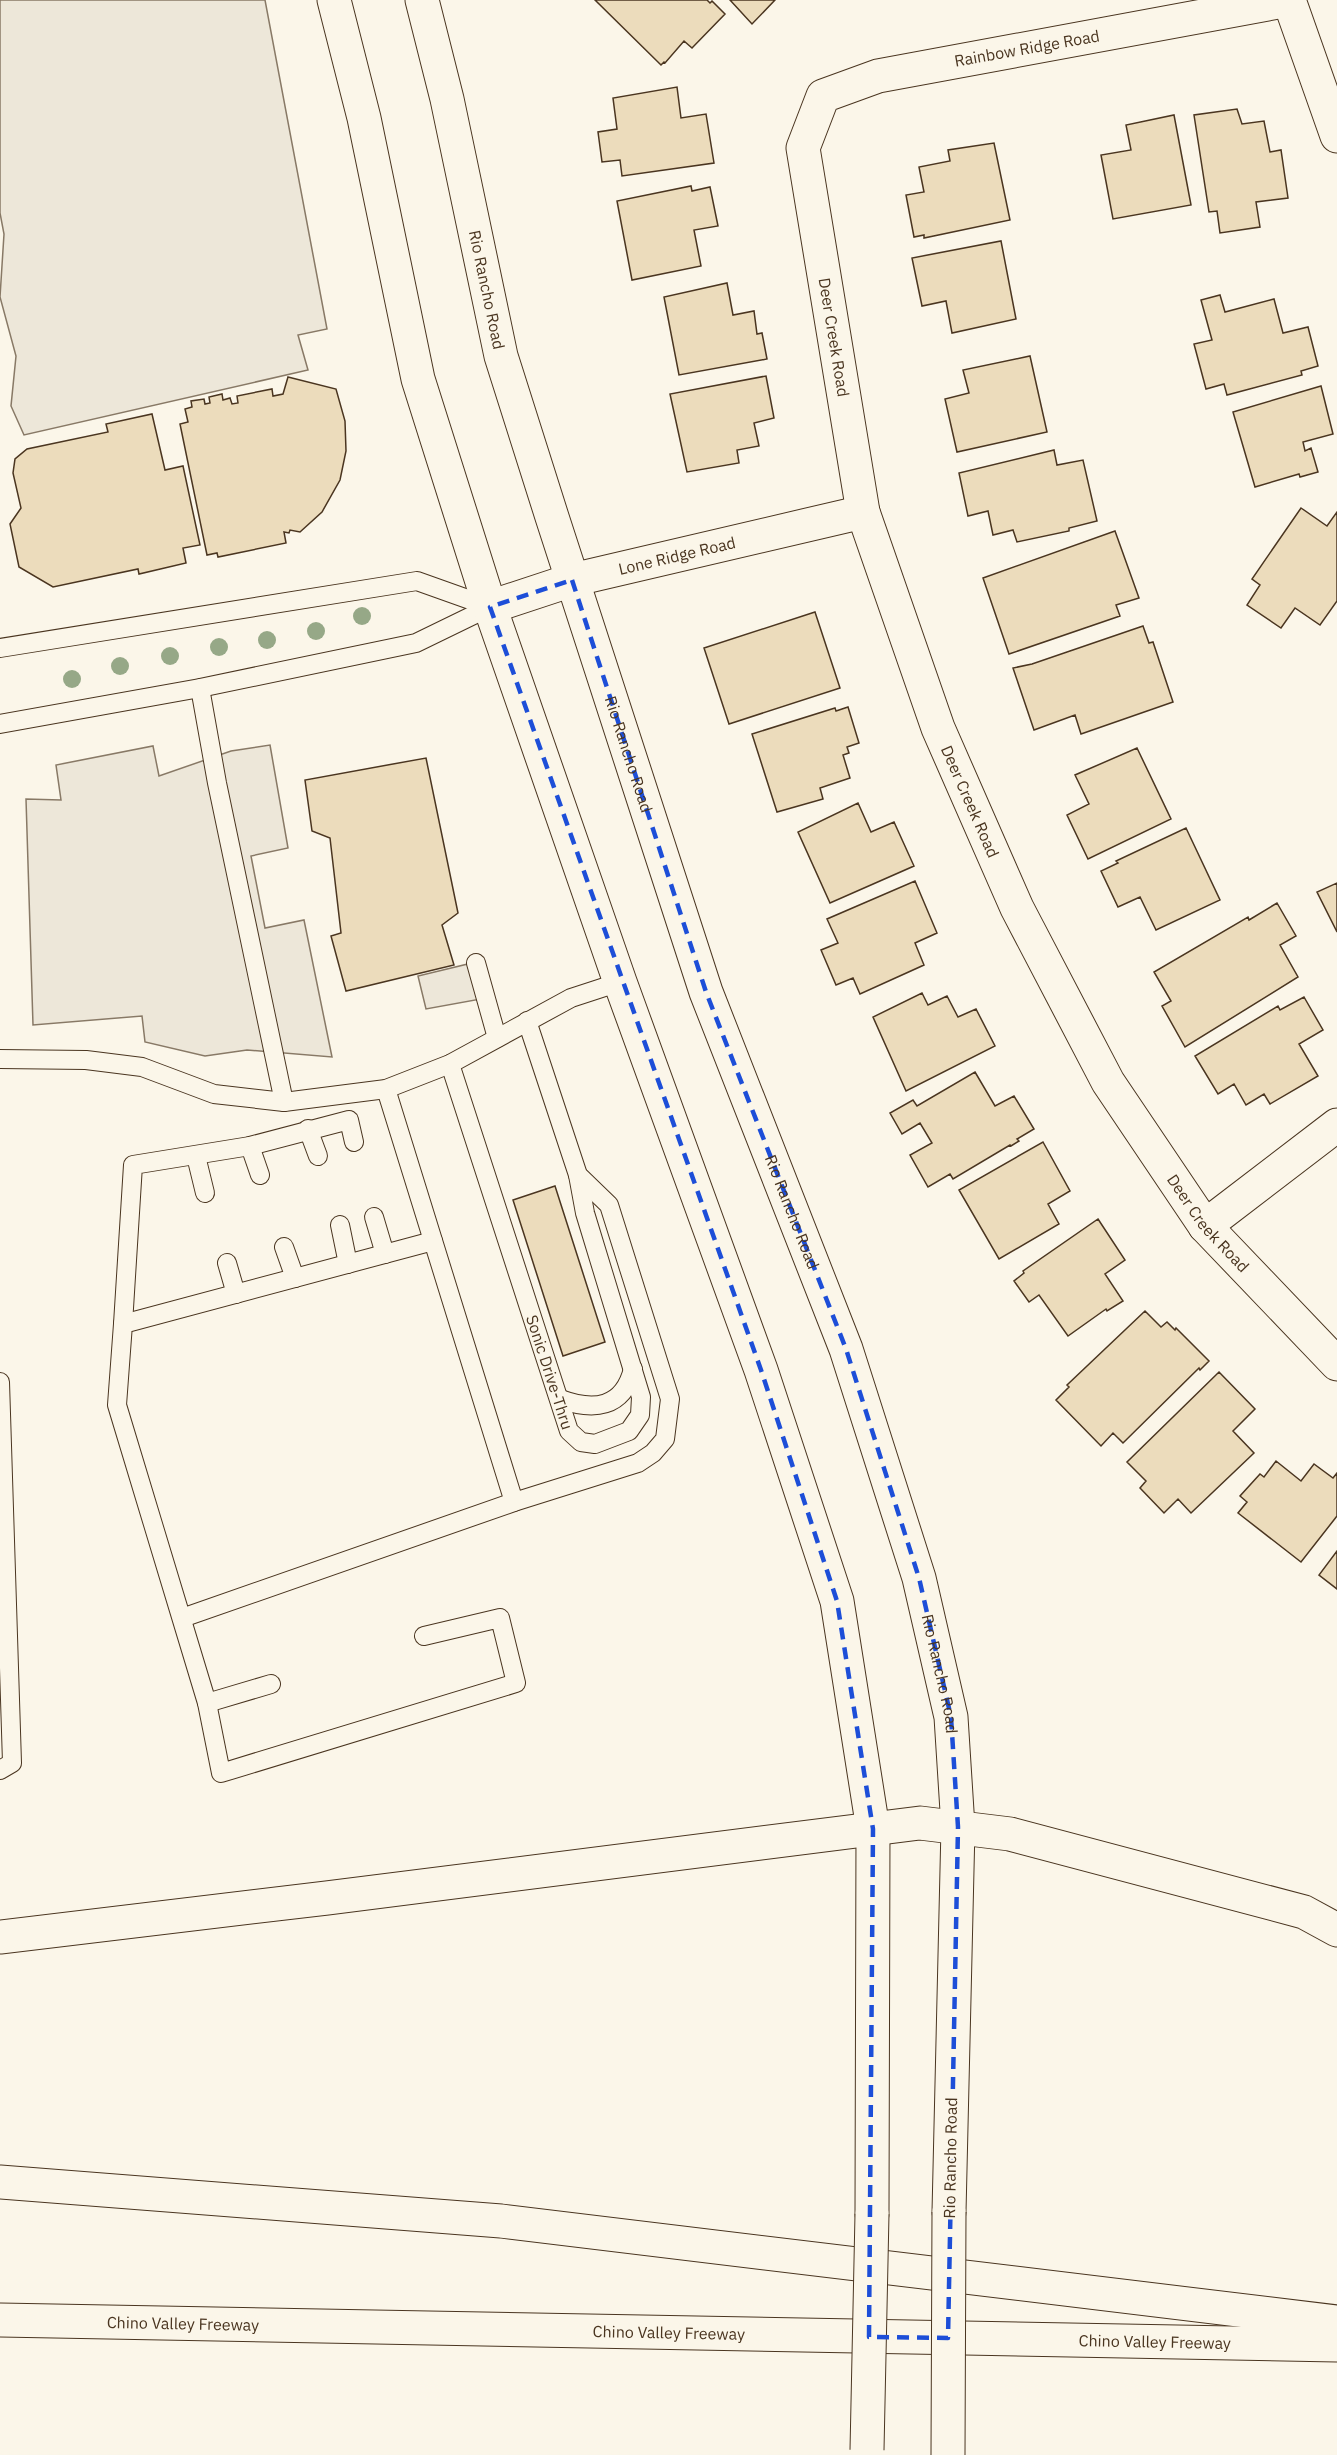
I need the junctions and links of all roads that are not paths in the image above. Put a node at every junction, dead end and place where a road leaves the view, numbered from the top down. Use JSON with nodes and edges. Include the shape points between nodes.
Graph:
{"nodes":[{"id":1,"x":334,"y":0,"type":"edge"},
{"id":2,"x":422,"y":0,"type":"edge"},
{"id":3,"x":1289,"y":0,"type":"edge"},
{"id":4,"x":1337,"y":136,"type":"edge"},
{"id":5,"x":803,"y":148,"type":"joint"},
{"id":6,"x":863,"y":512,"type":"junction"},
{"id":7,"x":572,"y":580,"type":"junction"},
{"id":8,"x":490,"y":607,"type":"junction"},
{"id":9,"x":0,"y":648,"type":"edge"},
{"id":10,"x":200,"y":688,"type":"junction"},
{"id":11,"x":0,"y":724,"type":"edge"},
{"id":12,"x":476,"y":963,"type":"dead end"},
{"id":13,"x":620,"y":982,"type":"junction"},
{"id":14,"x":526,"y":1021,"type":"junction"},
{"id":15,"x":497,"y":1038,"type":"junction"},
{"id":16,"x":0,"y":1059,"type":"edge"},
{"id":17,"x":450,"y":1064,"type":"junction"},
{"id":18,"x":386,"y":1089,"type":"junction"},
{"id":19,"x":284,"y":1102,"type":"junction"},
{"id":20,"x":1337,"y":1125,"type":"edge"},
{"id":21,"x":308,"y":1129,"type":"junction"},
{"id":22,"x":354,"y":1142,"type":"dead end"},
{"id":23,"x":250,"y":1146,"type":"junction"},
{"id":24,"x":196,"y":1156,"type":"junction"},
{"id":25,"x":318,"y":1156,"type":"dead end"},
{"id":26,"x":578,"y":1174,"type":"junction"},
{"id":27,"x":260,"y":1175,"type":"dead end"},
{"id":28,"x":205,"y":1193,"type":"dead end"},
{"id":29,"x":374,"y":1217,"type":"dead end"},
{"id":30,"x":340,"y":1225,"type":"dead end"},
{"id":31,"x":1205,"y":1226,"type":"junction"},
{"id":32,"x":433,"y":1241,"type":"junction"},
{"id":33,"x":284,"y":1247,"type":"dead end"},
{"id":34,"x":385,"y":1254,"type":"junction"},
{"id":35,"x":227,"y":1263,"type":"dead end"},
{"id":36,"x":348,"y":1264,"type":"junction"},
{"id":37,"x":295,"y":1278,"type":"junction"},
{"id":38,"x":236,"y":1294,"type":"junction"},
{"id":39,"x":123,"y":1324,"type":"junction"},
{"id":40,"x":1337,"y":1364,"type":"edge"},
{"id":41,"x":633,"y":1370,"type":"junction"},
{"id":42,"x":0,"y":1382,"type":"edge"},
{"id":43,"x":560,"y":1399,"type":"junction"},
{"id":44,"x":514,"y":1502,"type":"junction"},
{"id":45,"x":182,"y":1618,"type":"junction"},
{"id":46,"x":424,"y":1636,"type":"dead end"},
{"id":47,"x":271,"y":1684,"type":"dead end"},
{"id":48,"x":207,"y":1703,"type":"junction"},
{"id":49,"x":0,"y":1770,"type":"edge"},
{"id":50,"x":958,"y":1827,"type":"junction"},
{"id":51,"x":873,"y":1829,"type":"junction"},
{"id":52,"x":1337,"y":1930,"type":"edge"},
{"id":53,"x":0,"y":1937,"type":"edge"},
{"id":54,"x":0,"y":2182,"type":"edge"},
{"id":55,"x":0,"y":2320,"type":"edge"},
{"id":56,"x":1337,"y":2322,"type":"edge"},
{"id":57,"x":1337,"y":2345,"type":"edge"},
{"id":58,"x":867,"y":2455,"type":"edge"},
{"id":59,"x":948,"y":2455,"type":"edge"}],
"edges":[{"from":1,"to":8,"type":"main road","via":[[418,379]]},
{"from":2,"to":7,"type":"main road","name":"Rio Rancho Road","via":[[501,356]]},
{"from":3,"to":4,"type":"main road"},
{"from":3,"to":5,"type":"main road","name":"Rainbow Ridge Road","via":[[878,76],[823,96]]},
{"from":5,"to":6,"type":"main road","name":"Deer Creek Road"},
{"from":6,"to":7,"type":"main road","name":"Lone Ridge Road"},
{"from":6,"to":31,"type":"main road","name":"Deer Creek Road","via":[[938,728],[1017,908],[1108,1082]]},
{"from":7,"to":8,"type":"main road","name":"Lone Ridge Road"},
{"from":7,"to":50,"type":"main road","name":"Rio Rancho Road","via":[[706,992],[846,1349],[920,1578],[951,1717]]},
{"from":8,"to":9,"type":"lane","via":[[417,581]]},
{"from":8,"to":10,"type":"lane","via":[[416,643]]},
{"from":8,"to":13,"type":"main road"},
{"from":10,"to":11,"type":"lane"},
{"from":10,"to":19,"type":"lane"},
{"from":12,"to":15,"type":"lane"},
{"from":13,"to":14,"type":"lane","via":[[571,998]]},
{"from":13,"to":51,"type":"main road","via":[[761,1370],[837,1601]]},
{"from":14,"to":15,"type":"lane"},
{"from":14,"to":26,"type":"lane","name":"Sonic Drive-Thru"},
{"from":15,"to":17,"type":"lane"},
{"from":16,"to":19,"type":"lane","via":[[86,1060],[142,1068],[214,1094]]},
{"from":17,"to":18,"type":"lane"},
{"from":17,"to":43,"type":"lane","name":"Sonic Drive-Thru"},
{"from":18,"to":19,"type":"lane"},
{"from":18,"to":32,"type":"lane"},
{"from":20,"to":31,"type":"main road"},
{"from":21,"to":22,"type":"lane","via":[[349,1120]]},
{"from":21,"to":23,"type":"lane"},
{"from":21,"to":25,"type":"lane"},
{"from":23,"to":24,"type":"lane"},
{"from":23,"to":27,"type":"lane"},
{"from":24,"to":28,"type":"lane"},
{"from":24,"to":39,"type":"lane","via":[[133,1165]]},
{"from":26,"to":41,"type":"lane","name":"Sonic Drive-Thru","via":[[585,1213]]},
{"from":26,"to":44,"type":"lane","via":[[609,1205],[670,1399],[664,1438],[653,1453],[638,1463]]},
{"from":29,"to":34,"type":"lane"},
{"from":30,"to":36,"type":"lane"},
{"from":31,"to":40,"type":"main road","name":"Deer Creek Road"},
{"from":32,"to":34,"type":"lane"},
{"from":32,"to":44,"type":"lane"},
{"from":33,"to":37,"type":"lane"},
{"from":34,"to":36,"type":"lane"},
{"from":35,"to":38,"type":"lane"},
{"from":36,"to":37,"type":"lane"},
{"from":37,"to":38,"type":"lane"},
{"from":38,"to":39,"type":"lane"},
{"from":39,"to":45,"type":"lane","via":[[117,1405]]},
{"from":41,"to":43,"type":"lane","via":[[629,1385],[617,1398],[597,1407]]},
{"from":41,"to":43,"type":"lane","name":"Sonic Drive-Thru","via":[[641,1397],[640,1414],[629,1431],[595,1444],[581,1442],[569,1431]]},
{"from":42,"to":49,"type":"lane","via":[[12,1762]]},
{"from":44,"to":45,"type":"lane"},
{"from":45,"to":48,"type":"lane"},
{"from":46,"to":48,"type":"lane","via":[[500,1618],[516,1683],[221,1773]]},
{"from":47,"to":48,"type":"lane"},
{"from":50,"to":51,"type":"main road","via":[[920,1823]]},
{"from":50,"to":52,"type":"main road","via":[[1010,1834],[1304,1912]]},
{"from":50,"to":59,"type":"main road","name":"Rio Rancho Road","bridge":true},
{"from":51,"to":53,"type":"main road"},
{"from":51,"to":58,"type":"main road","bridge":true},
{"from":54,"to":56,"type":"main road","via":[[501,2221]]},
{"from":55,"to":57,"type":"main road","name":"Chino Valley Freeway"}]}
